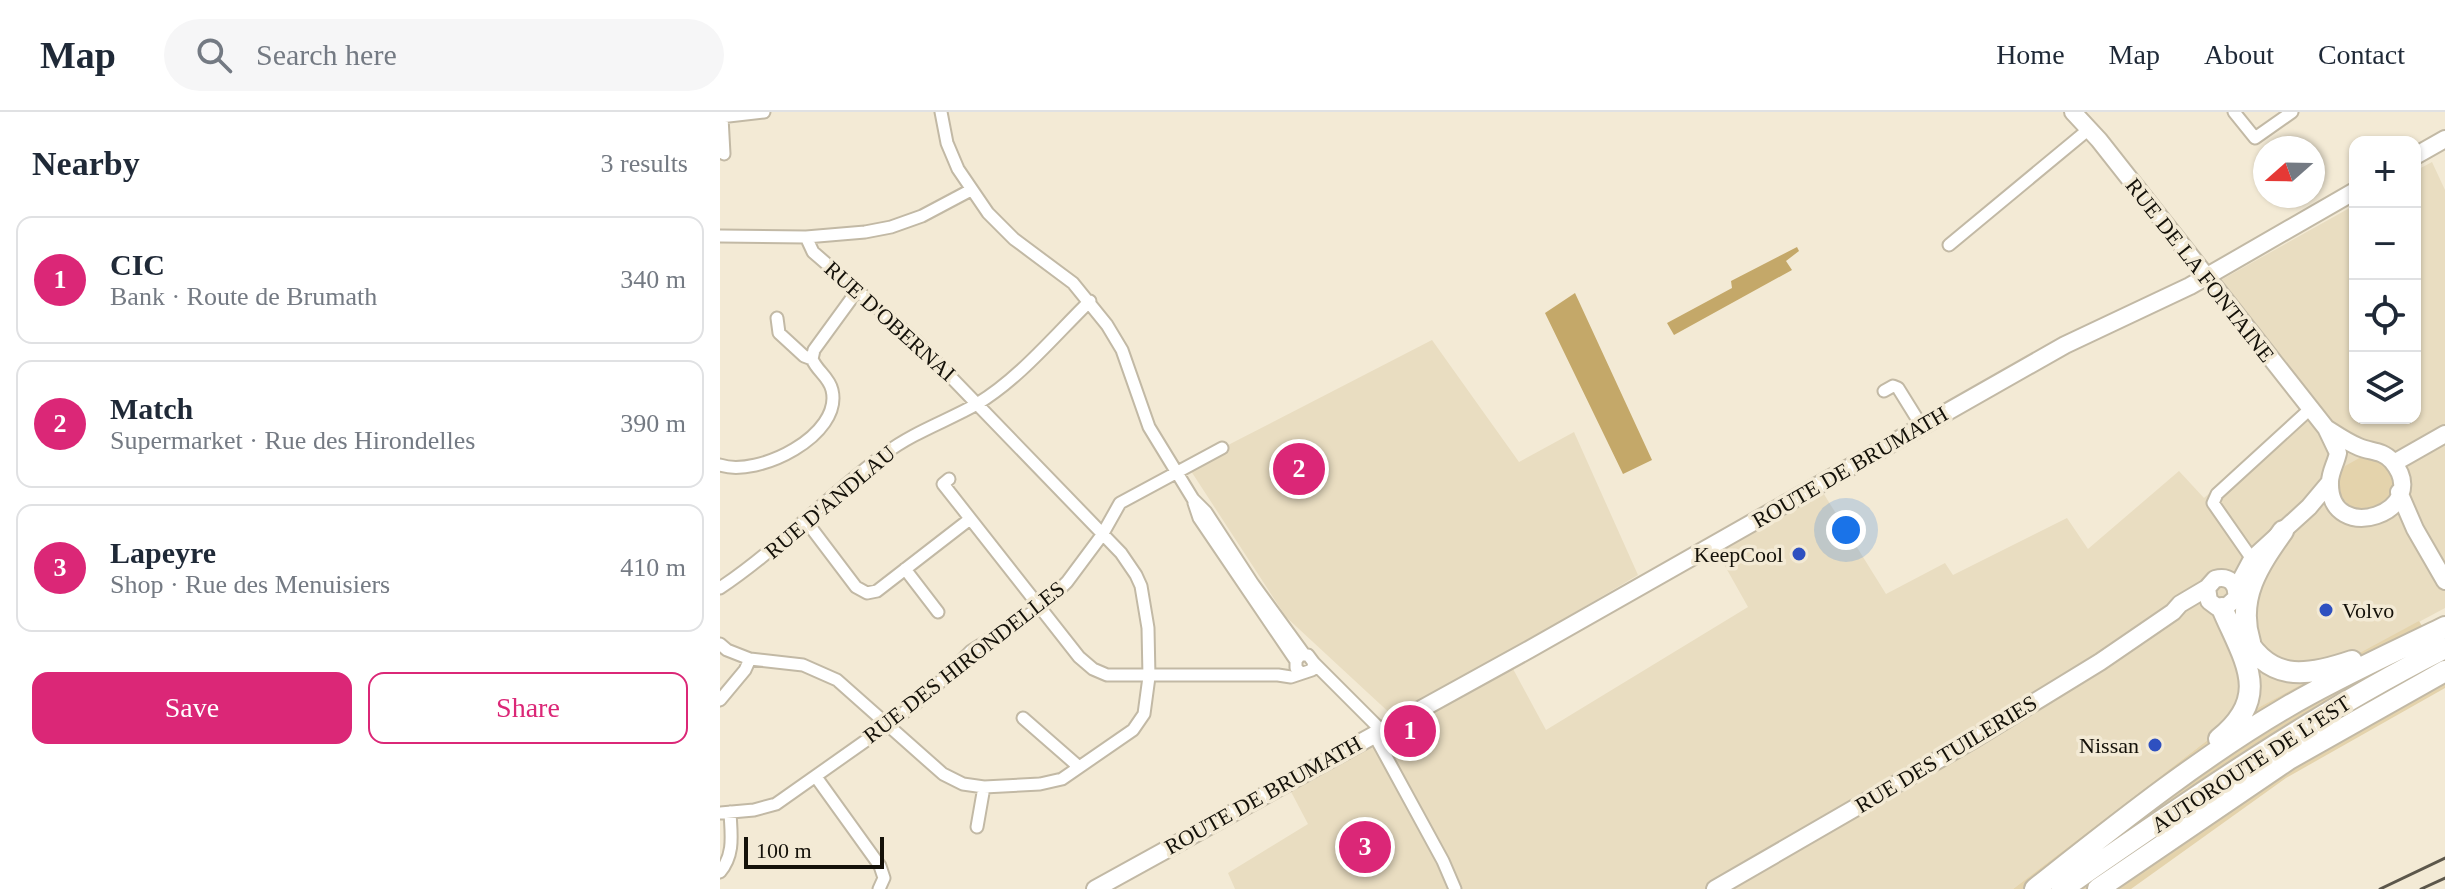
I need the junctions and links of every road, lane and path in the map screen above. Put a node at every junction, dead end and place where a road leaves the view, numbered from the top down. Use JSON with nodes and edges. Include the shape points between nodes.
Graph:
{"nodes":[{"id":1,"x":764,"y":112,"type":"edge"},
{"id":2,"x":941,"y":112,"type":"edge"},
{"id":3,"x":2073,"y":112,"type":"edge"},
{"id":4,"x":2234,"y":112,"type":"edge"},
{"id":5,"x":2292,"y":112,"type":"edge"},
{"id":6,"x":721,"y":117,"type":"edge"},
{"id":7,"x":2089,"y":129,"type":"junction"},
{"id":8,"x":2445,"y":139,"type":"edge"},
{"id":9,"x":2421,"y":153,"type":"edge"},
{"id":10,"x":724,"y":154,"type":"dead end"},
{"id":11,"x":971,"y":190,"type":"junction"},
{"id":12,"x":2349,"y":194,"type":"edge"},
{"id":13,"x":720,"y":236,"type":"edge"},
{"id":14,"x":806,"y":237,"type":"junction"},
{"id":15,"x":1949,"y":245,"type":"dead end"},
{"id":16,"x":2206,"y":276,"type":"junction"},
{"id":17,"x":857,"y":291,"type":"junction"},
{"id":18,"x":1090,"y":301,"type":"junction"},
{"id":19,"x":777,"y":318,"type":"dead end"},
{"id":20,"x":812,"y":359,"type":"junction"},
{"id":21,"x":1884,"y":391,"type":"dead end"},
{"id":22,"x":978,"y":403,"type":"junction"},
{"id":23,"x":2310,"y":409,"type":"junction"},
{"id":24,"x":1921,"y":425,"type":"junction"},
{"id":25,"x":2326,"y":428,"type":"junction"},
{"id":26,"x":2445,"y":434,"type":"edge"},
{"id":27,"x":1222,"y":448,"type":"dead end"},
{"id":28,"x":2362,"y":448,"type":"junction"},
{"id":29,"x":2394,"y":463,"type":"junction"},
{"id":30,"x":720,"y":465,"type":"edge"},
{"id":31,"x":1176,"y":473,"type":"junction"},
{"id":32,"x":2333,"y":474,"type":"junction"},
{"id":33,"x":949,"y":479,"type":"dead end"},
{"id":34,"x":2399,"y":492,"type":"junction"},
{"id":35,"x":2309,"y":507,"type":"junction"},
{"id":36,"x":2338,"y":507,"type":"junction"},
{"id":37,"x":2380,"y":515,"type":"junction"},
{"id":38,"x":970,"y":519,"type":"junction"},
{"id":39,"x":806,"y":521,"type":"junction"},
{"id":40,"x":2415,"y":529,"type":"junction"},
{"id":41,"x":2283,"y":531,"type":"junction"},
{"id":42,"x":1102,"y":535,"type":"junction"},
{"id":43,"x":2249,"y":563,"type":"junction"},
{"id":44,"x":905,"y":569,"type":"junction"},
{"id":45,"x":2445,"y":581,"type":"edge"},
{"id":46,"x":720,"y":588,"type":"edge"},
{"id":47,"x":2226,"y":596,"type":"junction"},
{"id":48,"x":1041,"y":607,"type":"junction"},
{"id":49,"x":938,"y":612,"type":"dead end"},
{"id":50,"x":2173,"y":612,"type":"junction"},
{"id":51,"x":2445,"y":627,"type":"edge"},
{"id":52,"x":2425,"y":637,"type":"junction"},
{"id":53,"x":720,"y":644,"type":"edge"},
{"id":54,"x":2445,"y":648,"type":"edge"},
{"id":55,"x":2253,"y":649,"type":"junction"},
{"id":56,"x":750,"y":659,"type":"junction"},
{"id":57,"x":1300,"y":665,"type":"junction"},
{"id":58,"x":2445,"y":671,"type":"edge"},
{"id":59,"x":1149,"y":677,"type":"junction"},
{"id":60,"x":1337,"y":686,"type":"junction"},
{"id":61,"x":720,"y":700,"type":"edge"},
{"id":62,"x":1023,"y":718,"type":"dead end"},
{"id":63,"x":888,"y":725,"type":"junction"},
{"id":64,"x":1376,"y":732,"type":"junction"},
{"id":65,"x":1079,"y":767,"type":"junction"},
{"id":66,"x":816,"y":777,"type":"junction"},
{"id":67,"x":984,"y":787,"type":"junction"},
{"id":68,"x":2150,"y":801,"type":"junction"},
{"id":69,"x":725,"y":812,"type":"edge"},
{"id":70,"x":977,"y":827,"type":"dead end"},
{"id":71,"x":720,"y":872,"type":"edge"},
{"id":72,"x":879,"y":889,"type":"edge"},
{"id":73,"x":1095,"y":889,"type":"edge"},
{"id":74,"x":1455,"y":889,"type":"edge"},
{"id":75,"x":1715,"y":889,"type":"edge"},
{"id":76,"x":2035,"y":889,"type":"edge"},
{"id":77,"x":2062,"y":889,"type":"edge"},
{"id":78,"x":2098,"y":889,"type":"edge"}],
"edges":[{"from":1,"to":6,"type":"street"},
{"from":2,"to":11,"type":"street","via":[[947,143]]},
{"from":3,"to":7,"type":"street","name":"RUE DE LA FONTAINE"},
{"from":4,"to":5,"type":"street","via":[[2255,138]]},
{"from":6,"to":10,"type":"street"},
{"from":7,"to":15,"type":"street"},
{"from":7,"to":16,"type":"street","name":"RUE DE LA FONTAINE"},
{"from":8,"to":9,"type":"street"},
{"from":11,"to":14,"type":"street","via":[[891,227]]},
{"from":11,"to":18,"type":"street","via":[[1001,228]]},
{"from":12,"to":16,"type":"street","name":"ROUTE DE BRUMATH"},
{"from":13,"to":14,"type":"street"},
{"from":14,"to":17,"type":"street","name":"RUE D'OBERNAI","via":[[813,252]]},
{"from":16,"to":23,"type":"street","name":"RUE DE LA FONTAINE"},
{"from":16,"to":24,"type":"street","name":"ROUTE DE BRUMATH","via":[[2065,345]]},
{"from":17,"to":20,"type":"street"},
{"from":17,"to":22,"type":"street","name":"RUE D'OBERNAI"},
{"from":18,"to":22,"type":"street","name":"RUE D'ANDLAU","via":[[1021,370]]},
{"from":18,"to":31,"type":"street","via":[[1122,350],[1149,427]]},
{"from":19,"to":20,"type":"street","via":[[779,333]]},
{"from":20,"to":30,"type":"street","via":[[833,392],[821,425],[779,459],[753,466]]},
{"from":21,"to":24,"type":"street","via":[[1898,388]]},
{"from":22,"to":39,"type":"street","name":"RUE D'ANDLAU","via":[[885,453]]},
{"from":22,"to":42,"type":"street","name":"RUE D'OBERNAI"},
{"from":23,"to":25,"type":"street","name":"RUE DE LA FONTAINE"},
{"from":23,"to":43,"type":"street","via":[[2213,503]]},
{"from":24,"to":64,"type":"street","name":"ROUTE DE BRUMATH"},
{"from":25,"to":28,"type":"street","name":"RUE DE LA FONTAINE"},
{"from":25,"to":32,"type":"street","name":"RUE DE LA FONTAINE","via":[[2338,453]]},
{"from":26,"to":29,"type":"street"},
{"from":27,"to":31,"type":"street","name":"RUE DES HIRONDELLES"},
{"from":28,"to":29,"type":"street","name":"RUE DE LA FONTAINE","via":[[2376,450]]},
{"from":28,"to":32,"type":"street","via":[[2348,452]]},
{"from":29,"to":34,"type":"street"},
{"from":31,"to":42,"type":"street","name":"RUE DES HIRONDELLES","via":[[1120,503]]},
{"from":31,"to":57,"type":"street","via":[[1253,584]]},
{"from":32,"to":35,"type":"street"},
{"from":32,"to":36,"type":"street","name":"RUE DE LA FONTAINE","via":[[2332,495]]},
{"from":33,"to":38,"type":"street","via":[[943,484]]},
{"from":34,"to":37,"type":"street","via":[[2392,507]]},
{"from":34,"to":40,"type":"street"},
{"from":35,"to":36,"type":"street"},
{"from":35,"to":41,"type":"street"},
{"from":36,"to":37,"type":"street","via":[[2360,519]]},
{"from":37,"to":40,"type":"street"},
{"from":38,"to":44,"type":"street"},
{"from":38,"to":48,"type":"street"},
{"from":39,"to":44,"type":"street","via":[[856,587],[867,593]]},
{"from":39,"to":46,"type":"street","name":"RUE D'ANDLAU"},
{"from":40,"to":45,"type":"street"},
{"from":41,"to":43,"type":"street"},
{"from":41,"to":55,"type":"highway","via":[[2248,592],[2245,616]]},
{"from":42,"to":48,"type":"street","name":"RUE DES HIRONDELLES"},
{"from":42,"to":59,"type":"street","name":"RUE D'OBERNAI","via":[[1121,553],[1141,586]]},
{"from":43,"to":47,"type":"street"},
{"from":44,"to":49,"type":"street"},
{"from":47,"to":50,"type":"street","name":"RUE DES TUILERIES"},
{"from":47,"to":50,"type":"street","name":"RUE DES TUILERIES","via":[[2207,597],[2207,588]]},
{"from":47,"to":55,"type":"highway"},
{"from":47,"to":68,"type":"highway","via":[[2251,687],[2248,707],[2231,729]]},
{"from":48,"to":59,"type":"street","via":[[1093,669]]},
{"from":48,"to":63,"type":"street","name":"RUE DES HIRONDELLES","via":[[971,651]]},
{"from":50,"to":75,"type":"street","name":"RUE DES TUILERIES","via":[[1976,738]]},
{"from":51,"to":52,"type":"highway"},
{"from":52,"to":55,"type":"highway","via":[[2304,674],[2279,670]]},
{"from":52,"to":68,"type":"highway","via":[[2287,707]]},
{"from":53,"to":56,"type":"street"},
{"from":54,"to":77,"type":"highway","name":"AUTOROUTE DE L’EST","via":[[2265,751]]},
{"from":56,"to":61,"type":"street"},
{"from":56,"to":63,"type":"street","name":"RUE D'OBERNAI","via":[[803,665],[837,680]]},
{"from":57,"to":59,"type":"street","via":[[1286,678]]},
{"from":57,"to":60,"type":"street"},
{"from":57,"to":60,"type":"street","via":[[1311,657]]},
{"from":58,"to":78,"type":"highway","name":"AUTOROUTE DE L’EST","via":[[2289,759]]},
{"from":59,"to":65,"type":"street","name":"RUE D'OBERNAI","via":[[1144,714],[1133,730]]},
{"from":60,"to":64,"type":"street","via":[[1372,719]]},
{"from":62,"to":65,"type":"street"},
{"from":63,"to":66,"type":"street","name":"RUE DES HIRONDELLES"},
{"from":63,"to":67,"type":"street","name":"RUE D'OBERNAI","via":[[943,774]]},
{"from":64,"to":73,"type":"street","name":"ROUTE DE BRUMATH"},
{"from":64,"to":74,"type":"street"},
{"from":65,"to":67,"type":"street","name":"RUE D'OBERNAI","via":[[1062,779],[1040,784]]},
{"from":66,"to":69,"type":"street","name":"RUE DES HIRONDELLES","via":[[776,804]]},
{"from":66,"to":72,"type":"street","via":[[880,866],[884,878]]},
{"from":67,"to":70,"type":"street"},
{"from":68,"to":76,"type":"highway"},
{"from":69,"to":71,"type":"street","via":[[732,846]]}]}
